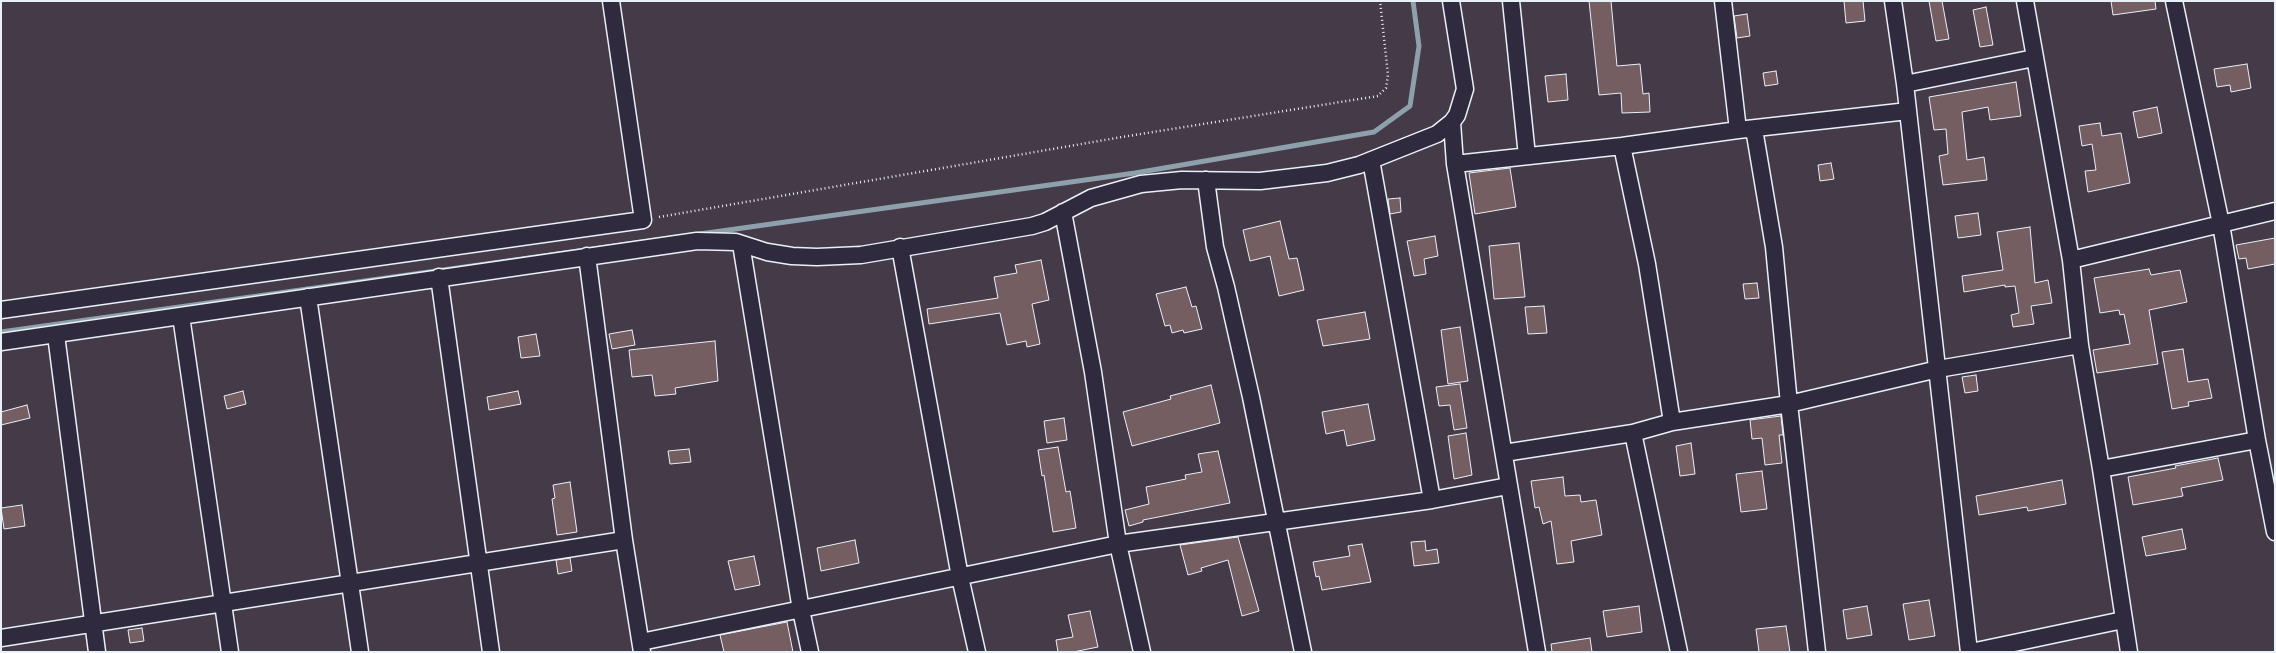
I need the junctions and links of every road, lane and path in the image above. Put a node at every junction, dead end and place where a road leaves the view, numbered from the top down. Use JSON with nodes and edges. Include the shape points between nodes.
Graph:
{"nodes":[{"id":1,"x":611,"y":1,"type":"edge"},
{"id":2,"x":1380,"y":1,"type":"edge"},
{"id":3,"x":1451,"y":1,"type":"edge"},
{"id":4,"x":1511,"y":1,"type":"edge"},
{"id":5,"x":1724,"y":1,"type":"edge"},
{"id":6,"x":1893,"y":1,"type":"edge"},
{"id":7,"x":2025,"y":1,"type":"edge"},
{"id":8,"x":2174,"y":1,"type":"edge"},
{"id":9,"x":2034,"y":58,"type":"junction"},
{"id":10,"x":1905,"y":84,"type":"junction"},
{"id":11,"x":1908,"y":111,"type":"junction"},
{"id":12,"x":1452,"y":122,"type":"junction"},
{"id":13,"x":1746,"y":129,"type":"junction"},
{"id":14,"x":1622,"y":146,"type":"junction"},
{"id":15,"x":1527,"y":156,"type":"junction"},
{"id":16,"x":1371,"y":160,"type":"junction"},
{"id":17,"x":1455,"y":164,"type":"junction"},
{"id":18,"x":1206,"y":180,"type":"junction"},
{"id":19,"x":1063,"y":212,"type":"junction"},
{"id":20,"x":2275,"y":212,"type":"edge"},
{"id":21,"x":643,"y":220,"type":"junction"},
{"id":22,"x":2221,"y":224,"type":"junction"},
{"id":23,"x":741,"y":244,"type":"junction"},
{"id":24,"x":900,"y":247,"type":"junction"},
{"id":25,"x":586,"y":256,"type":"junction"},
{"id":26,"x":2071,"y":260,"type":"junction"},
{"id":27,"x":439,"y":277,"type":"junction"},
{"id":28,"x":308,"y":297,"type":"junction"},
{"id":29,"x":1,"y":310,"type":"edge"},
{"id":30,"x":181,"y":316,"type":"junction"},
{"id":31,"x":56,"y":335,"type":"junction"},
{"id":32,"x":1,"y":342,"type":"edge"},
{"id":33,"x":2080,"y":345,"type":"junction"},
{"id":34,"x":1938,"y":369,"type":"junction"},
{"id":35,"x":1789,"y":404,"type":"junction"},
{"id":36,"x":1672,"y":422,"type":"junction"},
{"id":37,"x":1633,"y":433,"type":"junction"},
{"id":38,"x":2257,"y":440,"type":"junction"},
{"id":39,"x":1504,"y":453,"type":"junction"},
{"id":40,"x":2101,"y":469,"type":"junction"},
{"id":41,"x":2270,"y":470,"type":"edge"},
{"id":42,"x":1508,"y":486,"type":"junction"},
{"id":43,"x":1432,"y":500,"type":"junction"},
{"id":44,"x":1276,"y":521,"type":"junction"},
{"id":45,"x":2275,"y":532,"type":"edge"},
{"id":46,"x":624,"y":540,"type":"junction"},
{"id":47,"x":1118,"y":544,"type":"junction"},
{"id":48,"x":478,"y":564,"type":"junction"},
{"id":49,"x":960,"y":577,"type":"junction"},
{"id":50,"x":349,"y":584,"type":"junction"},
{"id":51,"x":222,"y":603,"type":"junction"},
{"id":52,"x":801,"y":610,"type":"junction"},
{"id":53,"x":2122,"y":620,"type":"junction"},
{"id":54,"x":92,"y":622,"type":"junction"},
{"id":55,"x":1,"y":638,"type":"edge"},
{"id":56,"x":642,"y":647,"type":"edge"},
{"id":57,"x":97,"y":652,"type":"edge"},
{"id":58,"x":230,"y":652,"type":"edge"},
{"id":59,"x":360,"y":652,"type":"edge"},
{"id":60,"x":491,"y":652,"type":"edge"},
{"id":61,"x":810,"y":652,"type":"edge"},
{"id":62,"x":977,"y":652,"type":"edge"},
{"id":63,"x":1142,"y":652,"type":"edge"},
{"id":64,"x":1303,"y":652,"type":"edge"},
{"id":65,"x":1537,"y":652,"type":"edge"},
{"id":66,"x":1679,"y":652,"type":"edge"},
{"id":67,"x":1817,"y":652,"type":"edge"},
{"id":68,"x":1970,"y":652,"type":"edge"},
{"id":69,"x":2129,"y":652,"type":"edge"}],
"edges":[{"from":1,"to":21,"type":"street"},
{"from":2,"to":21,"type":"path","via":[[1388,74],[1386,88],[1378,96],[1115,138]]},
{"from":3,"to":12,"type":"street","via":[[1465,89],[1461,107]]},
{"from":4,"to":15,"type":"street"},
{"from":5,"to":13,"type":"street"},
{"from":6,"to":10,"type":"street"},
{"from":7,"to":9,"type":"street"},
{"from":8,"to":22,"type":"street"},
{"from":9,"to":10,"type":"street"},
{"from":9,"to":26,"type":"street"},
{"from":10,"to":11,"type":"street"},
{"from":11,"to":13,"type":"street"},
{"from":11,"to":34,"type":"street"},
{"from":12,"to":16,"type":"street","via":[[1437,134]]},
{"from":12,"to":17,"type":"street"},
{"from":13,"to":14,"type":"street"},
{"from":13,"to":35,"type":"street","via":[[1774,247]]},
{"from":14,"to":15,"type":"street"},
{"from":14,"to":36,"type":"street","via":[[1647,264]]},
{"from":15,"to":17,"type":"street"},
{"from":16,"to":18,"type":"street","via":[[1333,171],[1294,178],[1254,181]]},
{"from":16,"to":43,"type":"street"},
{"from":17,"to":39,"type":"street"},
{"from":18,"to":19,"type":"street","via":[[1141,184],[1091,198]]},
{"from":18,"to":44,"type":"street","via":[[1215,247],[1230,302]]},
{"from":19,"to":24,"type":"street","via":[[1032,226]]},
{"from":19,"to":47,"type":"street","via":[[1094,372]]},
{"from":20,"to":22,"type":"street"},
{"from":21,"to":29,"type":"street"},
{"from":22,"to":26,"type":"street"},
{"from":22,"to":38,"type":"street"},
{"from":23,"to":24,"type":"street","via":[[767,252],[817,257],[861,255]]},
{"from":23,"to":25,"type":"street","via":[[703,240]]},
{"from":23,"to":52,"type":"street"},
{"from":24,"to":49,"type":"street"},
{"from":25,"to":27,"type":"street"},
{"from":25,"to":46,"type":"street"},
{"from":26,"to":33,"type":"street"},
{"from":27,"to":28,"type":"street"},
{"from":27,"to":48,"type":"street"},
{"from":28,"to":30,"type":"street"},
{"from":28,"to":50,"type":"street"},
{"from":30,"to":31,"type":"street"},
{"from":30,"to":51,"type":"street"},
{"from":31,"to":32,"type":"street"},
{"from":31,"to":54,"type":"street"},
{"from":33,"to":34,"type":"street"},
{"from":33,"to":40,"type":"street"},
{"from":34,"to":35,"type":"street"},
{"from":34,"to":68,"type":"street"},
{"from":35,"to":36,"type":"street"},
{"from":35,"to":67,"type":"street"},
{"from":36,"to":37,"type":"street"},
{"from":37,"to":39,"type":"street"},
{"from":37,"to":66,"type":"street"},
{"from":38,"to":40,"type":"street"},
{"from":38,"to":41,"type":"street"},
{"from":39,"to":42,"type":"street"},
{"from":40,"to":53,"type":"street"},
{"from":41,"to":45,"type":"street"},
{"from":42,"to":43,"type":"street"},
{"from":42,"to":65,"type":"street"},
{"from":43,"to":44,"type":"street"},
{"from":44,"to":47,"type":"street"},
{"from":44,"to":64,"type":"street"},
{"from":46,"to":48,"type":"street"},
{"from":46,"to":56,"type":"street"},
{"from":47,"to":49,"type":"street"},
{"from":47,"to":63,"type":"street"},
{"from":48,"to":50,"type":"street"},
{"from":48,"to":60,"type":"street"},
{"from":49,"to":52,"type":"street"},
{"from":49,"to":62,"type":"street"},
{"from":50,"to":51,"type":"street"},
{"from":50,"to":59,"type":"street"},
{"from":51,"to":54,"type":"street"},
{"from":51,"to":58,"type":"street"},
{"from":52,"to":56,"type":"street"},
{"from":52,"to":61,"type":"street"},
{"from":53,"to":68,"type":"street"},
{"from":53,"to":69,"type":"street"},
{"from":54,"to":55,"type":"street"},
{"from":54,"to":57,"type":"street"}]}
